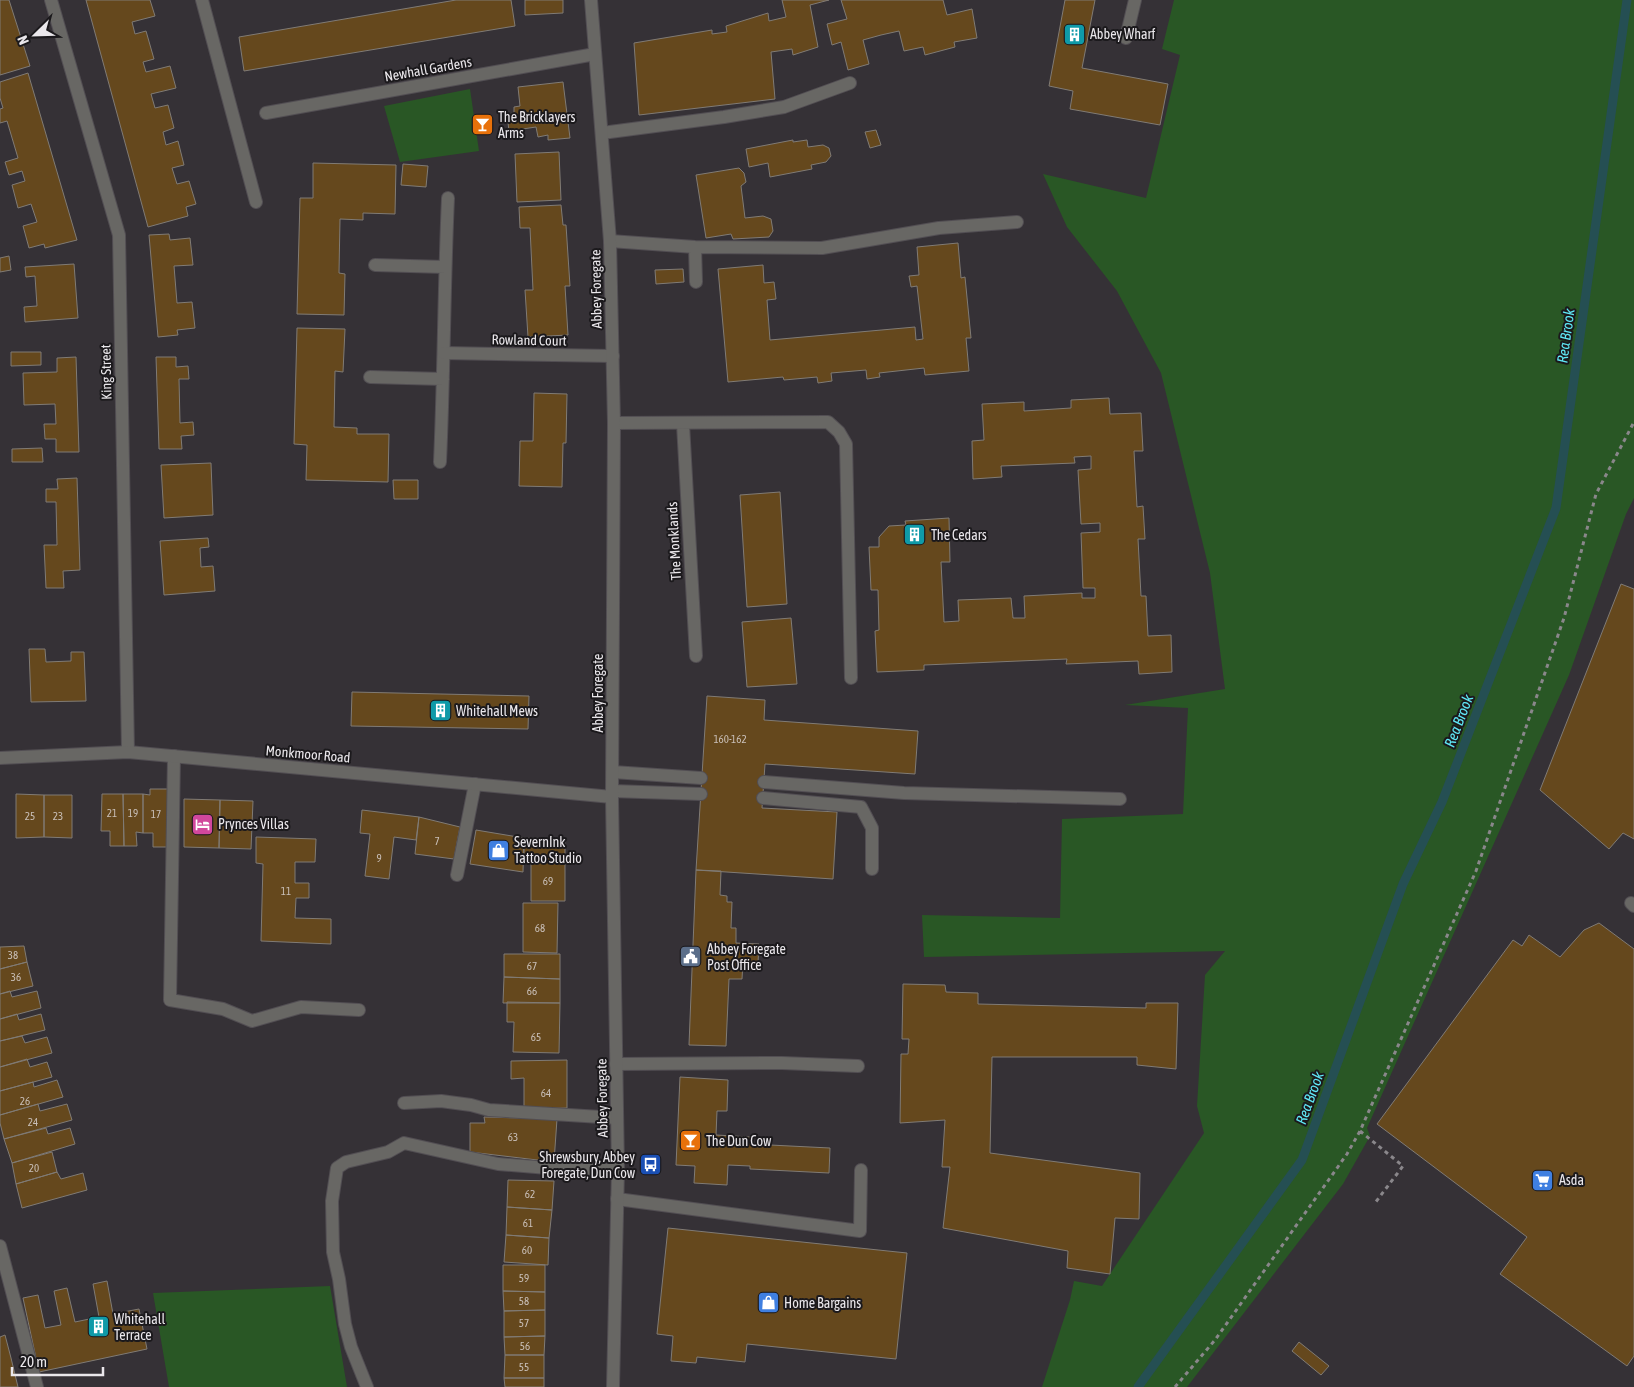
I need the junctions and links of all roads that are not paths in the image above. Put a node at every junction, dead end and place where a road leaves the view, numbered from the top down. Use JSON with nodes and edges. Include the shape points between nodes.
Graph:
{"nodes":[{"id":1,"x":51,"y":0,"type":"edge"},
{"id":2,"x":202,"y":0,"type":"edge"},
{"id":3,"x":591,"y":0,"type":"edge"},
{"id":4,"x":1135,"y":0,"type":"edge"},
{"id":5,"x":1126,"y":38,"type":"dead end"},
{"id":6,"x":595,"y":54,"type":"junction"},
{"id":7,"x":850,"y":83,"type":"dead end"},
{"id":8,"x":266,"y":113,"type":"dead end"},
{"id":9,"x":602,"y":133,"type":"junction"},
{"id":10,"x":448,"y":198,"type":"dead end"},
{"id":11,"x":256,"y":202,"type":"dead end"},
{"id":12,"x":1018,"y":222,"type":"dead end"},
{"id":13,"x":610,"y":241,"type":"junction"},
{"id":14,"x":695,"y":247,"type":"junction"},
{"id":15,"x":375,"y":265,"type":"dead end"},
{"id":16,"x":444,"y":267,"type":"junction"},
{"id":17,"x":696,"y":282,"type":"dead end"},
{"id":18,"x":444,"y":353,"type":"junction"},
{"id":19,"x":613,"y":356,"type":"junction"},
{"id":20,"x":370,"y":376,"type":"dead end"},
{"id":21,"x":443,"y":380,"type":"junction"},
{"id":22,"x":614,"y":423,"type":"junction"},
{"id":23,"x":683,"y":424,"type":"junction"},
{"id":24,"x":440,"y":462,"type":"dead end"},
{"id":25,"x":696,"y":656,"type":"dead end"},
{"id":26,"x":851,"y":678,"type":"dead end"},
{"id":27,"x":128,"y":752,"type":"junction"},
{"id":28,"x":174,"y":756,"type":"junction"},
{"id":29,"x":0,"y":758,"type":"edge"},
{"id":30,"x":613,"y":772,"type":"junction"},
{"id":31,"x":701,"y":778,"type":"dead end"},
{"id":32,"x":764,"y":782,"type":"dead end"},
{"id":33,"x":475,"y":784,"type":"junction"},
{"id":34,"x":612,"y":794,"type":"junction"},
{"id":35,"x":700,"y":794,"type":"dead end"},
{"id":36,"x":763,"y":798,"type":"dead end"},
{"id":37,"x":1120,"y":799,"type":"dead end"},
{"id":38,"x":872,"y":869,"type":"dead end"},
{"id":39,"x":457,"y":875,"type":"dead end"},
{"id":40,"x":359,"y":1010,"type":"dead end"},
{"id":41,"x":616,"y":1064,"type":"junction"},
{"id":42,"x":858,"y":1066,"type":"dead end"},
{"id":43,"x":404,"y":1103,"type":"dead end"},
{"id":44,"x":617,"y":1118,"type":"junction"},
{"id":45,"x":618,"y":1170,"type":"junction"},
{"id":46,"x":862,"y":1170,"type":"dead end"},
{"id":47,"x":617,"y":1199,"type":"junction"},
{"id":48,"x":0,"y":1246,"type":"edge"},
{"id":49,"x":37,"y":1387,"type":"edge"},
{"id":50,"x":367,"y":1387,"type":"edge"},
{"id":51,"x":613,"y":1387,"type":"edge"}],
"edges":[{"from":1,"to":27,"type":"street","name":"King Street","via":[[119,235]]},
{"from":2,"to":11,"type":"street"},
{"from":3,"to":6,"type":"street","name":"Abbey Foregate"},
{"from":4,"to":5,"type":"street"},
{"from":6,"to":8,"type":"street","name":"Newhall Gardens"},
{"from":6,"to":9,"type":"street","name":"Abbey Foregate"},
{"from":7,"to":9,"type":"street","via":[[784,107]]},
{"from":9,"to":13,"type":"street","name":"Abbey Foregate"},
{"from":10,"to":16,"type":"street"},
{"from":12,"to":14,"type":"street","via":[[939,228],[822,248]]},
{"from":13,"to":14,"type":"street"},
{"from":13,"to":19,"type":"street","name":"Abbey Foregate"},
{"from":14,"to":17,"type":"street"},
{"from":15,"to":16,"type":"street"},
{"from":16,"to":18,"type":"street"},
{"from":18,"to":19,"type":"street","name":"Rowland Court"},
{"from":18,"to":21,"type":"street"},
{"from":19,"to":22,"type":"street","name":"Abbey Foregate"},
{"from":20,"to":21,"type":"street"},
{"from":21,"to":24,"type":"street"},
{"from":22,"to":23,"type":"street"},
{"from":22,"to":30,"type":"street","name":"Abbey Foregate"},
{"from":23,"to":25,"type":"street","name":"The Monklands"},
{"from":23,"to":26,"type":"street","via":[[828,422],[839,432],[846,444]]},
{"from":27,"to":28,"type":"street","name":"Monkmoor Road"},
{"from":27,"to":29,"type":"street","name":"Monkmoor Road"},
{"from":28,"to":33,"type":"street","name":"Monkmoor Road"},
{"from":28,"to":40,"type":"street","via":[[170,1000],[222,1009],[252,1021],[301,1007]]},
{"from":30,"to":31,"type":"street"},
{"from":30,"to":34,"type":"street","name":"Abbey Foregate"},
{"from":32,"to":37,"type":"street","via":[[904,792]]},
{"from":33,"to":34,"type":"street","name":"Monkmoor Road"},
{"from":33,"to":39,"type":"street"},
{"from":34,"to":35,"type":"street","name":"Monkmoor Road"},
{"from":34,"to":41,"type":"street","name":"Abbey Foregate"},
{"from":36,"to":38,"type":"street","via":[[861,807],[872,828]]},
{"from":41,"to":42,"type":"street"},
{"from":41,"to":44,"type":"street","name":"Abbey Foregate"},
{"from":43,"to":44,"type":"street","via":[[441,1101],[489,1110]]},
{"from":44,"to":45,"type":"street","name":"Abbey Foregate"},
{"from":45,"to":47,"type":"street","name":"Abbey Foregate"},
{"from":45,"to":50,"type":"street","via":[[498,1164],[404,1143],[388,1152],[346,1162],[337,1168],[332,1201],[333,1252],[345,1324]]},
{"from":46,"to":47,"type":"street","via":[[860,1231]]},
{"from":47,"to":51,"type":"street","name":"Abbey Foregate"},
{"from":48,"to":49,"type":"street"}]}
